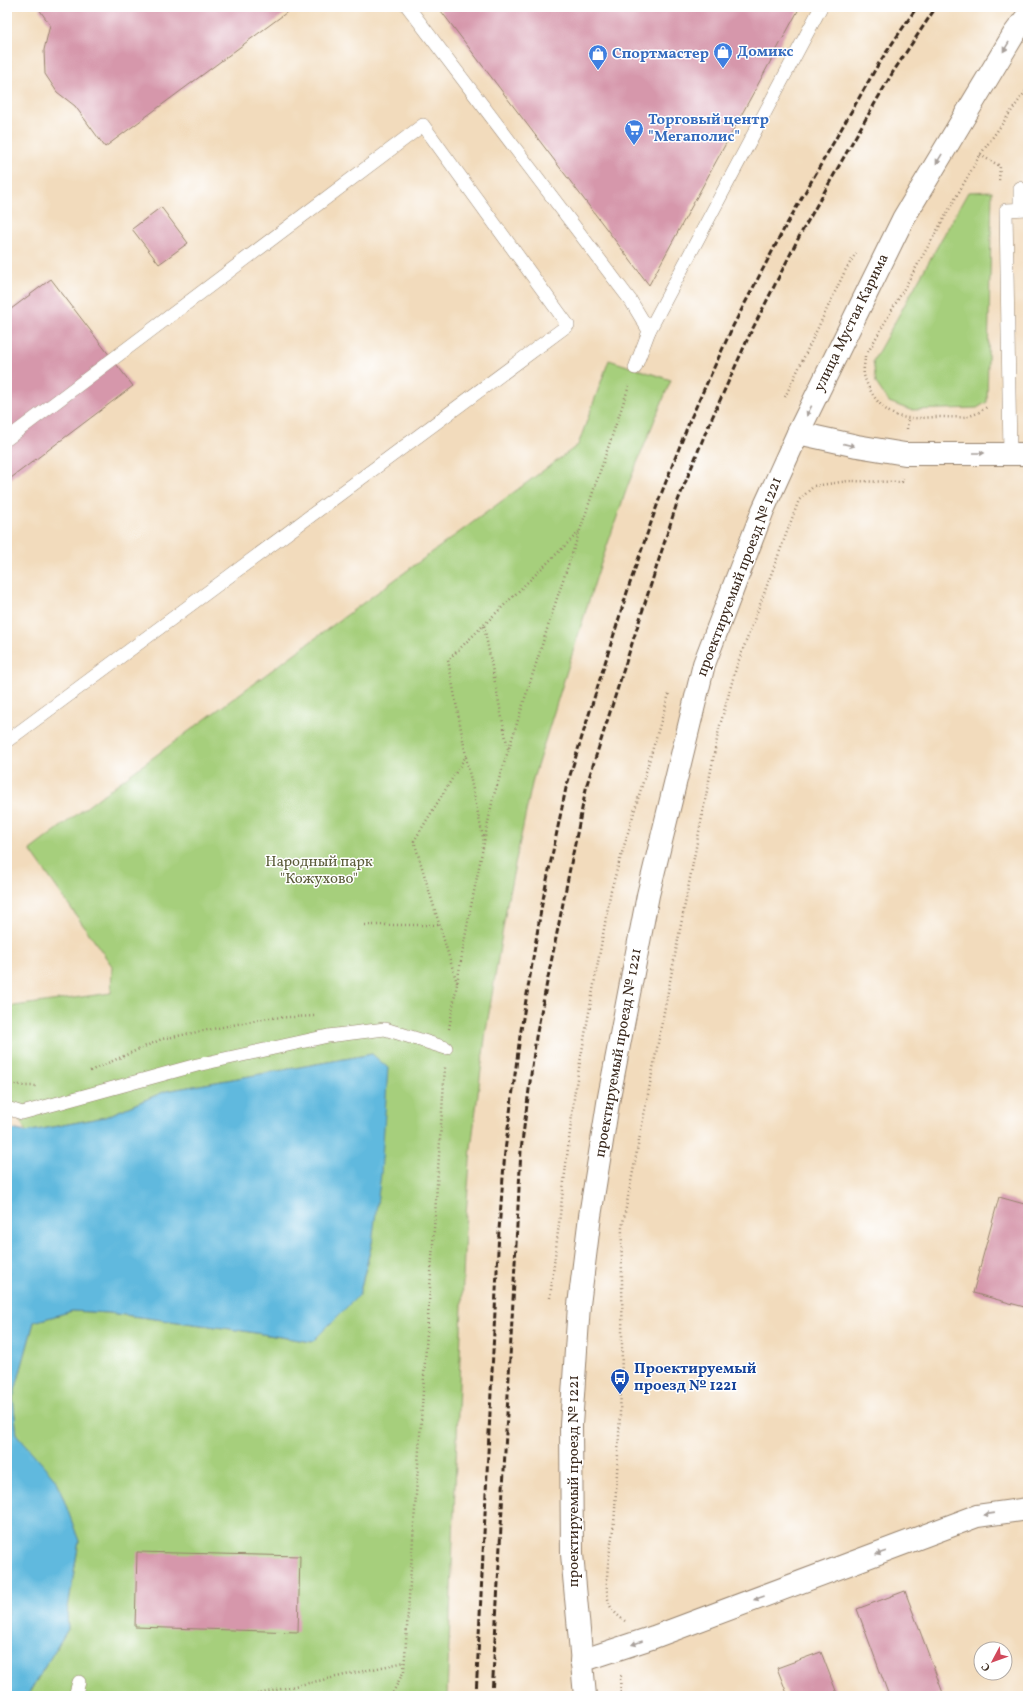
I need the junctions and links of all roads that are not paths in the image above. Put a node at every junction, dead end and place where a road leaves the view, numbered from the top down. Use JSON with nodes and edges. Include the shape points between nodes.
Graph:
{"nodes":[{"id":1,"x":408,"y":7,"type":"edge"},
{"id":2,"x":821,"y":7,"type":"edge"},
{"id":3,"x":1028,"y":15,"type":"edge"},
{"id":4,"x":1020,"y":188,"type":"dead end"},
{"id":5,"x":1024,"y":209,"type":"edge"},
{"id":6,"x":649,"y":331,"type":"junction"},
{"id":7,"x":635,"y":368,"type":"road end"},
{"id":8,"x":798,"y":433,"type":"junction"},
{"id":9,"x":7,"y":439,"type":"edge"},
{"id":10,"x":1019,"y":454,"type":"edge"},
{"id":11,"x":7,"y":741,"type":"edge"},
{"id":12,"x":446,"y":1048,"type":"road end"},
{"id":13,"x":7,"y":1108,"type":"edge"},
{"id":14,"x":1028,"y":1509,"type":"edge"},
{"id":15,"x":581,"y":1661,"type":"junction"},
{"id":16,"x":79,"y":1682,"type":"dead end"},
{"id":17,"x":75,"y":1696,"type":"edge"},
{"id":18,"x":585,"y":1696,"type":"edge"}],
"edges":[{"from":1,"to":6,"type":"lane","via":[[631,301]]},
{"from":2,"to":6,"type":"lane"},
{"from":3,"to":8,"type":"street","name":"улица Мустая Карима","one_way":true,"via":[[1014,34],[903,219]]},
{"from":4,"to":5,"type":"lane"},
{"from":5,"to":10,"type":"lane","via":[[1006,210]]},
{"from":6,"to":7,"type":"lane"},
{"from":8,"to":10,"type":"street","one_way":true,"via":[[905,454]]},
{"from":8,"to":15,"type":"street","name":"проектируемый проезд № 1221","via":[[763,510],[704,664],[648,895],[609,1097],[579,1305],[571,1425],[572,1554]]},
{"from":9,"to":11,"type":"lane","via":[[423,125],[568,325]]},
{"from":12,"to":13,"type":"lane","via":[[385,1030],[328,1036],[196,1065],[22,1113]]},
{"from":14,"to":15,"type":"street","one_way":true,"via":[[977,1516],[654,1637]]},
{"from":15,"to":18,"type":"street","name":"проектируемый проезд № 1221"},
{"from":16,"to":17,"type":"lane"}]}
